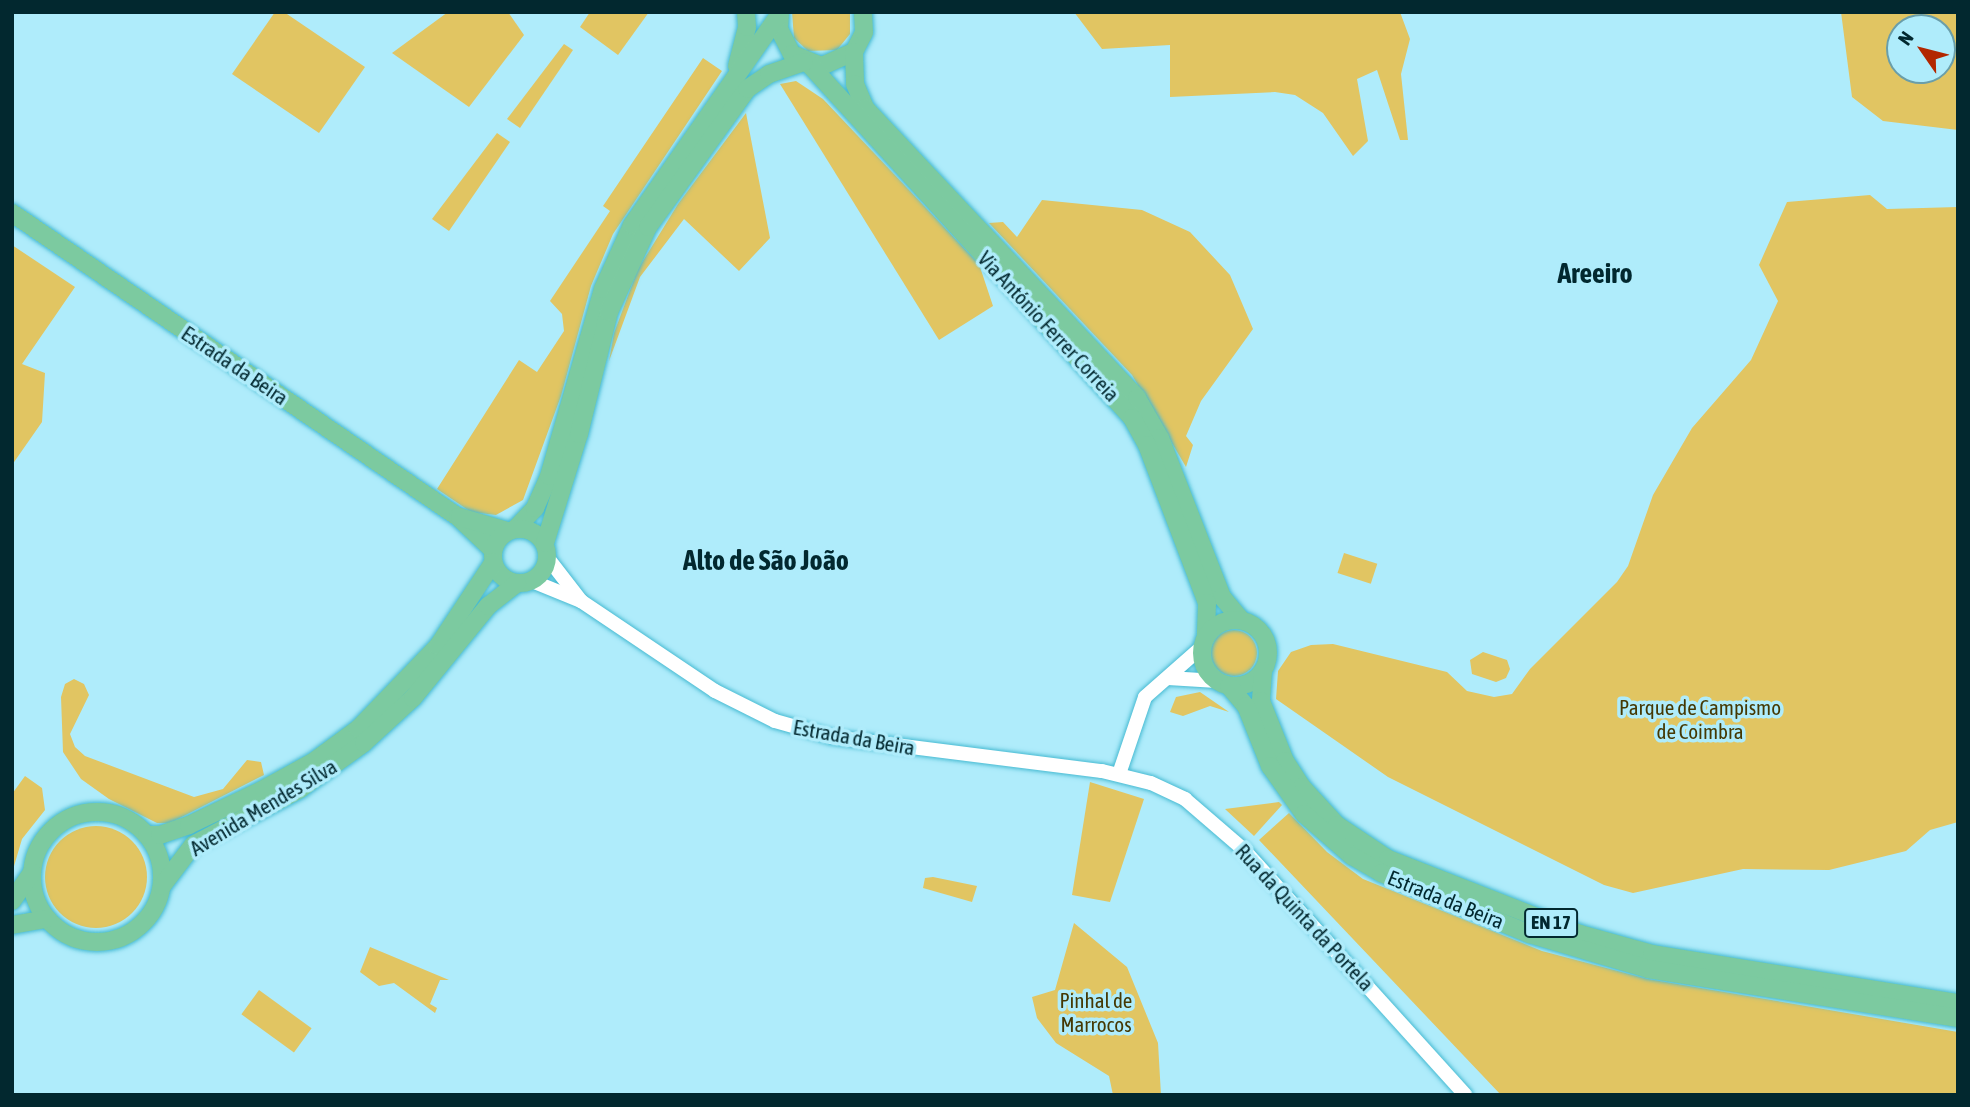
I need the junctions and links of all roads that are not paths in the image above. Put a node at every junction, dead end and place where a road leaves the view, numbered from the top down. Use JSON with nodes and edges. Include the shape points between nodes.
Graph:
{"nodes":[{"id":1,"x":746,"y":12,"type":"edge"},
{"id":2,"x":863,"y":12,"type":"edge"},
{"id":3,"x":780,"y":13,"type":"edge"},
{"id":4,"x":854,"y":52,"type":"junction"},
{"id":5,"x":807,"y":63,"type":"junction"},
{"id":6,"x":729,"y":85,"type":"junction"},
{"id":7,"x":12,"y":213,"type":"edge"},
{"id":8,"x":458,"y":517,"type":"junction"},
{"id":9,"x":512,"y":530,"type":"junction"},
{"id":10,"x":546,"y":550,"type":"junction"},
{"id":11,"x":493,"y":556,"type":"junction"},
{"id":12,"x":524,"y":582,"type":"junction"},
{"id":13,"x":581,"y":601,"type":"junction"},
{"id":14,"x":1241,"y":620,"type":"junction"},
{"id":15,"x":1204,"y":641,"type":"junction"},
{"id":16,"x":1263,"y":671,"type":"junction"},
{"id":17,"x":1168,"y":678,"type":"junction"},
{"id":18,"x":1223,"y":683,"type":"junction"},
{"id":19,"x":1119,"y":774,"type":"junction"},
{"id":20,"x":147,"y":835,"type":"junction"},
{"id":21,"x":33,"y":872,"type":"junction"},
{"id":22,"x":162,"y":886,"type":"junction"},
{"id":23,"x":12,"y":901,"type":"edge"},
{"id":24,"x":47,"y":919,"type":"junction"},
{"id":25,"x":12,"y":925,"type":"edge"},
{"id":26,"x":1958,"y":1003,"type":"edge"},
{"id":27,"x":1958,"y":1018,"type":"edge"},
{"id":28,"x":1465,"y":1095,"type":"edge"}],
"edges":[{"from":1,"to":6,"type":"main road","via":[[741,56]]},
{"from":2,"to":4,"type":"main road","name":"Via António Ferrer Correia","via":[[864,32]]},
{"from":3,"to":5,"type":"main road","name":"Via António Ferrer Correia","via":[[783,43]]},
{"from":3,"to":6,"type":"main road"},
{"from":4,"to":5,"type":"main road","via":[[834,65]]},
{"from":4,"to":14,"type":"main road","name":"Via António Ferrer Correia","via":[[855,84],[865,108],[1137,398],[1160,438],[1222,597]]},
{"from":5,"to":10,"type":"main road","via":[[769,74],[747,89],[648,227],[609,312]]},
{"from":5,"to":15,"type":"main road","name":"Via António Ferrer Correia","via":[[1132,418],[1147,444],[1207,603]]},
{"from":6,"to":9,"type":"main road","via":[[644,205],[621,247],[589,332],[549,477],[535,508]]},
{"from":7,"to":8,"type":"main road","name":"Estrada da Beira"},
{"from":8,"to":9,"type":"main road","name":"Estrada da Beira"},
{"from":8,"to":11,"type":"main road","name":"Estrada da Beira"},
{"from":9,"to":10,"type":"main road","name":"Estrada da Beira","via":[[533,531]]},
{"from":9,"to":11,"type":"main road"},
{"from":10,"to":12,"type":"main road","via":[[543,571]]},
{"from":10,"to":13,"type":"street"},
{"from":11,"to":12,"type":"main road","name":"Estrada da Beira","via":[[502,577]]},
{"from":11,"to":20,"type":"main road","name":"Avenida Mendes Silva","via":[[438,646],[358,729],[313,762],[264,789],[189,825]]},
{"from":12,"to":13,"type":"street"},
{"from":12,"to":22,"type":"main road","name":"Avenida Mendes Silva","via":[[488,606],[413,698],[363,743],[300,789],[199,841]]},
{"from":13,"to":19,"type":"street","name":"Estrada da Beira","via":[[715,691],[775,721],[832,737]]},
{"from":14,"to":15,"type":"main road","via":[[1216,625]]},
{"from":14,"to":16,"type":"main road","via":[[1258,629],[1267,646]]},
{"from":15,"to":17,"type":"street"},
{"from":15,"to":18,"type":"main road","via":[[1202,660]]},
{"from":16,"to":18,"type":"main road","via":[[1242,685]]},
{"from":16,"to":26,"type":"main road","name":"Estrada da Beira","number":"EN 17","via":[[1261,701],[1296,778],[1336,825],[1388,859],[1568,930],[1652,954]]},
{"from":17,"to":18,"type":"street"},
{"from":17,"to":19,"type":"street","via":[[1145,697]]},
{"from":18,"to":27,"type":"main road","name":"Estrada da Beira","number":"EN 17","via":[[1246,706],[1270,765],[1304,814],[1352,856],[1381,873],[1530,934],[1648,968]]},
{"from":19,"to":28,"type":"street","name":"Rua da Quinta da Portela","via":[[1167,789],[1215,821]]},
{"from":20,"to":21,"type":"main road","via":[[115,814],[80,814],[49,833],[37,851]]},
{"from":20,"to":22,"type":"main road","via":[[160,859]]},
{"from":21,"to":23,"type":"main road"},
{"from":21,"to":24,"type":"main road","via":[[36,897]]},
{"from":22,"to":24,"type":"main road","via":[[143,923],[110,941],[71,937]]},
{"from":24,"to":25,"type":"main road"}]}
